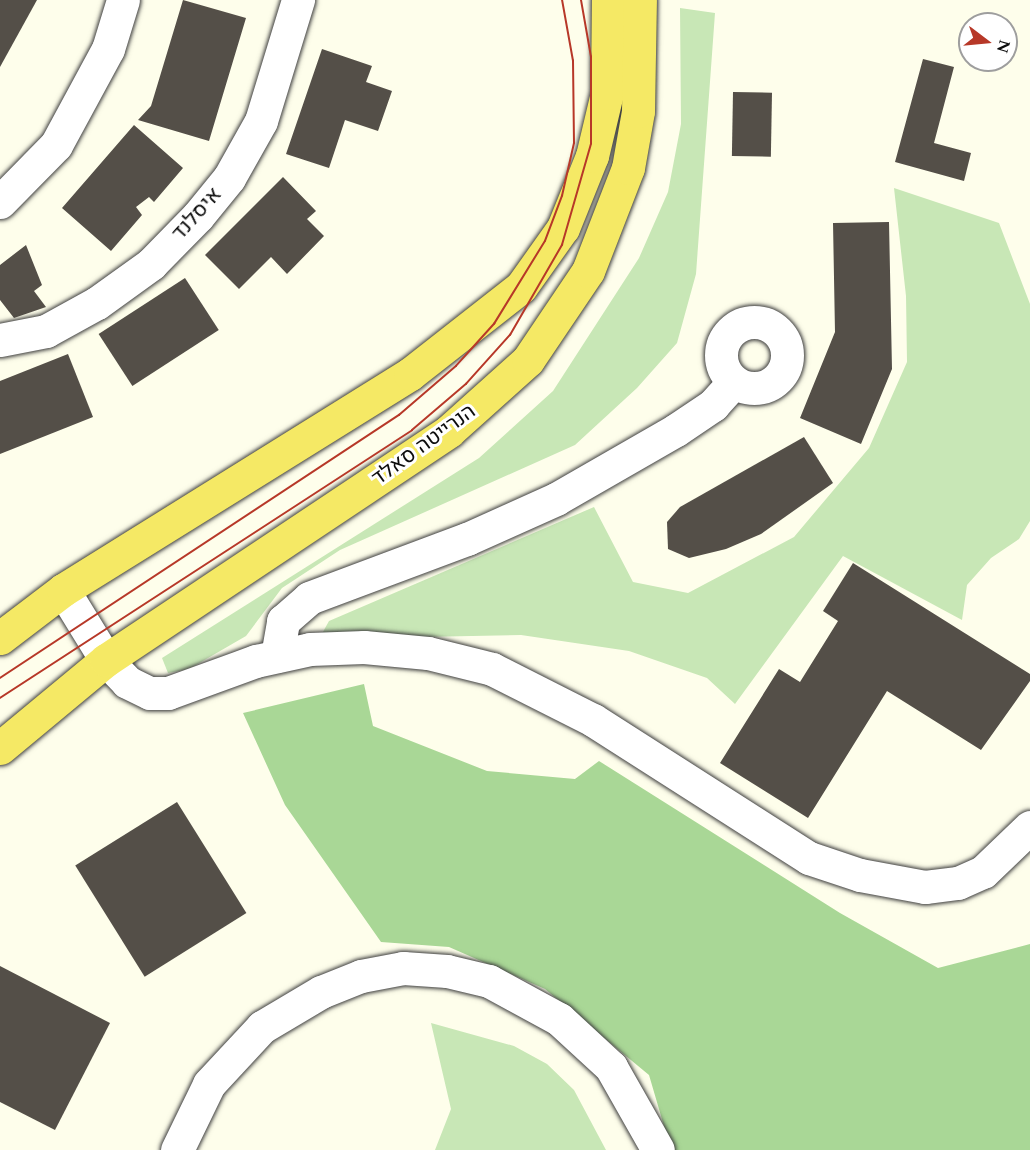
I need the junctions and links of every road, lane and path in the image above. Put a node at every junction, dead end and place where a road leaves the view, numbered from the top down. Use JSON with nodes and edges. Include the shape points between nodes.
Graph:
{"nodes":[{"id":1,"x":123,"y":0,"type":"edge"},
{"id":2,"x":298,"y":0,"type":"edge"},
{"id":3,"x":608,"y":0,"type":"edge"},
{"id":4,"x":640,"y":0,"type":"edge"},
{"id":5,"x":0,"y":202,"type":"edge"},
{"id":6,"x":0,"y":340,"type":"edge"},
{"id":7,"x":734,"y":382,"type":"dead end"},
{"id":8,"x":63,"y":590,"type":"junction"},
{"id":9,"x":0,"y":638,"type":"edge"},
{"id":10,"x":277,"y":656,"type":"junction"},
{"id":11,"x":106,"y":660,"type":"junction"},
{"id":12,"x":0,"y":748,"type":"edge"},
{"id":13,"x":1030,"y":827,"type":"edge"},
{"id":14,"x":177,"y":1150,"type":"edge"},
{"id":15,"x":198,"y":1150,"type":"edge"},
{"id":16,"x":634,"y":1150,"type":"edge"},
{"id":17,"x":658,"y":1150,"type":"edge"}],
"edges":[{"from":1,"to":5,"type":"street","via":[[108,49],[62,135]]},
{"from":2,"to":6,"type":"street","name":"איסלנד","via":[[261,121],[230,178],[198,216],[151,264],[97,303],[46,331]]},
{"from":3,"to":8,"type":"main road","via":[[607,93],[592,156],[563,228],[521,287],[410,374]]},
{"from":4,"to":11,"type":"main road","name":"הנרייטה סאלד","via":[[638,111],[628,168],[588,271],[528,360],[450,431]]},
{"from":7,"to":10,"type":"street","via":[[713,405],[676,430],[556,499],[467,539],[309,598],[283,621]]},
{"from":8,"to":9,"type":"main road"},
{"from":8,"to":11,"type":"street"},
{"from":10,"to":11,"type":"street","via":[[158,694],[127,682]]},
{"from":10,"to":13,"type":"street","via":[[364,646],[449,656],[492,669],[593,720],[809,858],[861,875],[925,887],[957,883],[983,872]]},
{"from":11,"to":12,"type":"main road","name":"הנרייטה סאלד"},
{"from":14,"to":17,"type":"street","via":[[208,1084],[262,1028],[321,992],[361,976],[403,968],[447,971],[489,981],[559,1018],[611,1067]]},
{"from":15,"to":16,"type":"street","via":[[239,1080],[279,1039],[361,996],[417,989],[482,1001],[539,1029],[587,1072],[621,1122]]}]}
